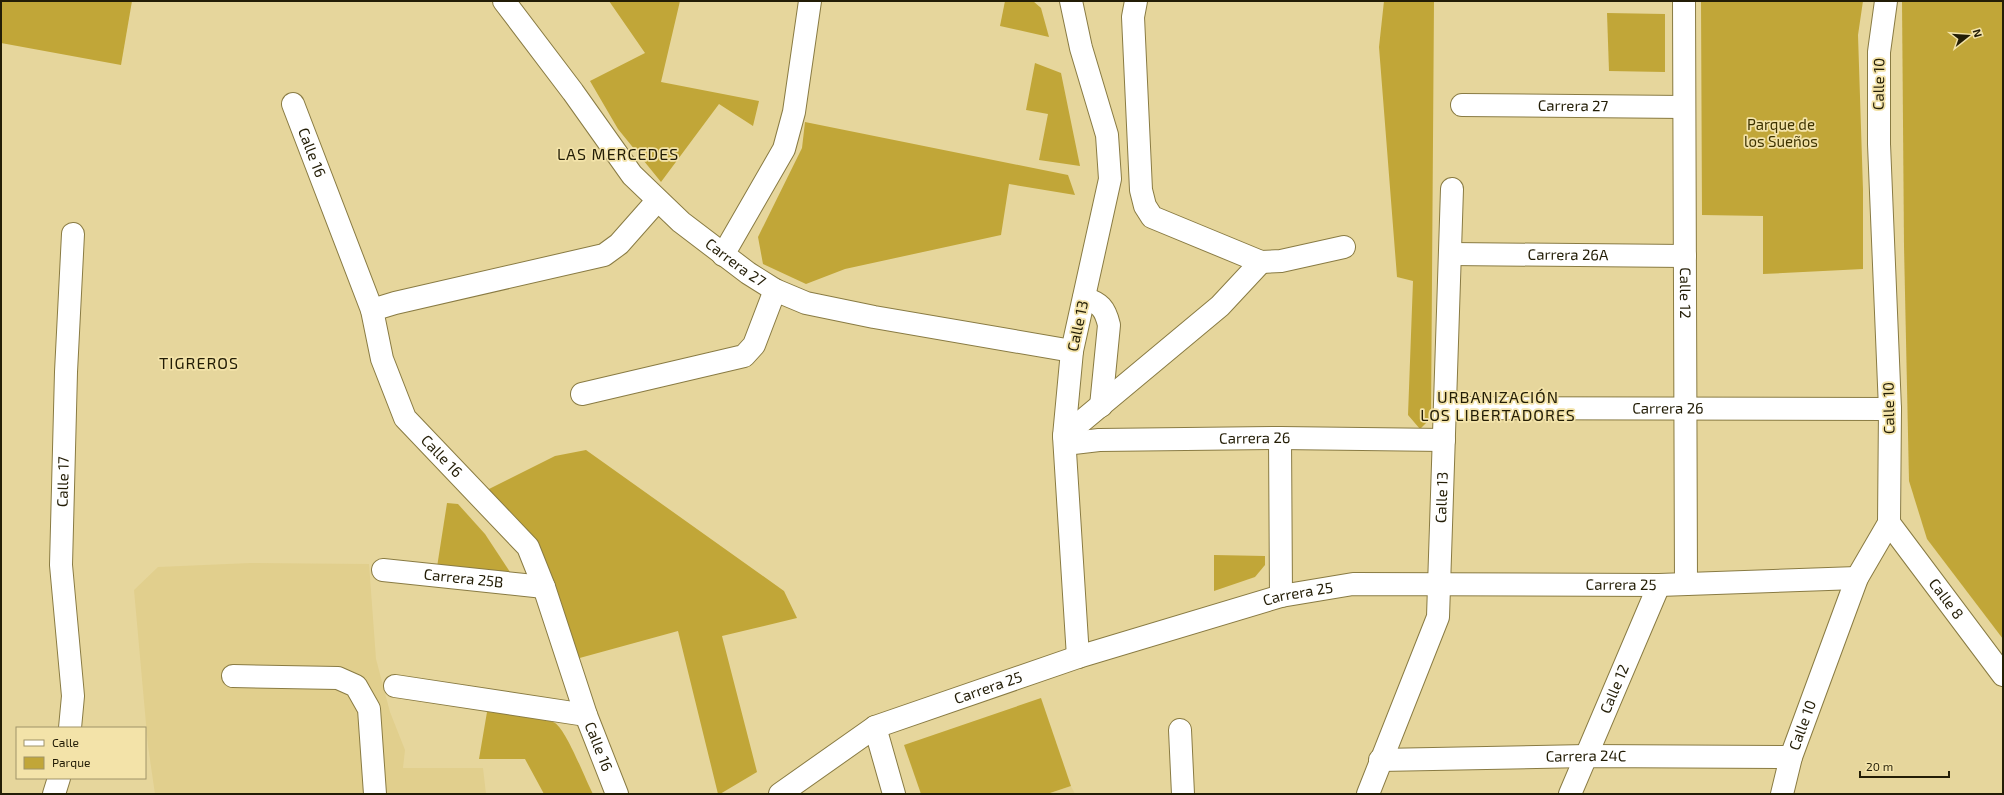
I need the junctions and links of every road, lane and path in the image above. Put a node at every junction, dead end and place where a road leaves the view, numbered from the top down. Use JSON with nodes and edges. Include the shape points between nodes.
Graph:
{"nodes":[{"id":1,"x":504,"y":1,"type":"edge"},
{"id":2,"x":810,"y":1,"type":"edge"},
{"id":3,"x":1071,"y":1,"type":"edge"},
{"id":4,"x":1136,"y":1,"type":"edge"},
{"id":5,"x":1684,"y":1,"type":"edge"},
{"id":6,"x":1886,"y":1,"type":"edge"},
{"id":7,"x":293,"y":104,"type":"dead end"},
{"id":8,"x":1462,"y":105,"type":"dead end"},
{"id":9,"x":1684,"y":107,"type":"junction"},
{"id":10,"x":1452,"y":189,"type":"dead end"},
{"id":11,"x":657,"y":201,"type":"junction"},
{"id":12,"x":73,"y":234,"type":"dead end"},
{"id":13,"x":1344,"y":247,"type":"dead end"},
{"id":14,"x":1451,"y":254,"type":"junction"},
{"id":15,"x":723,"y":255,"type":"junction"},
{"id":16,"x":1685,"y":256,"type":"junction"},
{"id":17,"x":1261,"y":262,"type":"junction"},
{"id":18,"x":775,"y":290,"type":"junction"},
{"id":19,"x":1084,"y":298,"type":"junction"},
{"id":20,"x":372,"y":310,"type":"junction"},
{"id":21,"x":1072,"y":351,"type":"junction"},
{"id":22,"x":582,"y":394,"type":"dead end"},
{"id":23,"x":1101,"y":406,"type":"junction"},
{"id":24,"x":1445,"y":408,"type":"junction"},
{"id":25,"x":1685,"y":408,"type":"junction"},
{"id":26,"x":1890,"y":409,"type":"junction"},
{"id":27,"x":1280,"y":438,"type":"junction"},
{"id":28,"x":1064,"y":440,"type":"junction"},
{"id":29,"x":1444,"y":440,"type":"junction"},
{"id":30,"x":1889,"y":522,"type":"junction"},
{"id":31,"x":383,"y":570,"type":"dead end"},
{"id":32,"x":1857,"y":578,"type":"junction"},
{"id":33,"x":1686,"y":584,"type":"junction"},
{"id":34,"x":1439,"y":585,"type":"junction"},
{"id":35,"x":1660,"y":585,"type":"junction"},
{"id":36,"x":544,"y":587,"type":"junction"},
{"id":37,"x":1281,"y":596,"type":"junction"},
{"id":38,"x":1078,"y":657,"type":"junction"},
{"id":39,"x":2003,"y":675,"type":"edge"},
{"id":40,"x":234,"y":676,"type":"dead end"},
{"id":41,"x":395,"y":686,"type":"dead end"},
{"id":42,"x":586,"y":715,"type":"junction"},
{"id":43,"x":70,"y":727,"type":"edge"},
{"id":44,"x":875,"y":727,"type":"junction"},
{"id":45,"x":1180,"y":730,"type":"dead end"},
{"id":46,"x":1587,"y":756,"type":"junction"},
{"id":47,"x":1791,"y":757,"type":"junction"},
{"id":48,"x":1380,"y":760,"type":"junction"},
{"id":49,"x":59,"y":779,"type":"edge"},
{"id":50,"x":54,"y":794,"type":"edge"},
{"id":51,"x":375,"y":794,"type":"edge"},
{"id":52,"x":617,"y":794,"type":"edge"},
{"id":53,"x":780,"y":794,"type":"edge"},
{"id":54,"x":894,"y":794,"type":"edge"},
{"id":55,"x":1182,"y":794,"type":"edge"},
{"id":56,"x":1368,"y":794,"type":"edge"},
{"id":57,"x":1570,"y":794,"type":"edge"},
{"id":58,"x":1782,"y":794,"type":"edge"}],
"edges":[{"from":1,"to":11,"type":"street","name":"Carrera 27","via":[[573,92],[623,164]]},
{"from":2,"to":15,"type":"street","via":[[794,112],[784,149]]},
{"from":3,"to":19,"type":"street","name":"Calle 13","via":[[1107,135],[1110,179]]},
{"from":4,"to":17,"type":"street","via":[[1133,17],[1135,78],[1141,190],[1145,206],[1152,217]]},
{"from":5,"to":9,"type":"street","name":"Calle 12"},
{"from":6,"to":26,"type":"street","name":"Calle 10","via":[[1879,52],[1879,144]]},
{"from":7,"to":20,"type":"street","name":"Calle 16"},
{"from":8,"to":9,"type":"street","name":"Carrera 27"},
{"from":9,"to":16,"type":"street","name":"Calle 12"},
{"from":10,"to":14,"type":"street","name":"Calle 13"},
{"from":11,"to":15,"type":"street","name":"Carrera 27"},
{"from":11,"to":20,"type":"street","via":[[619,244],[604,254]]},
{"from":12,"to":43,"type":"street","name":"Calle 17","via":[[61,565],[73,696]]},
{"from":13,"to":17,"type":"street","via":[[1281,261]]},
{"from":14,"to":16,"type":"street","name":"Carrera 26A"},
{"from":14,"to":24,"type":"street","name":"Calle 13"},
{"from":15,"to":18,"type":"street","name":"Carrera 27"},
{"from":16,"to":25,"type":"street","name":"Calle 12"},
{"from":17,"to":23,"type":"street","via":[[1220,306]]},
{"from":18,"to":21,"type":"street","name":"Carrera 27","via":[[806,303],[874,318]]},
{"from":18,"to":22,"type":"street","via":[[754,345],[744,356]]},
{"from":19,"to":21,"type":"street","name":"Calle 13"},
{"from":19,"to":23,"type":"street","via":[[1097,303],[1108,317]]},
{"from":20,"to":36,"type":"street","name":"Calle 16","via":[[382,359],[404,418],[528,547]]},
{"from":21,"to":28,"type":"street","name":"Calle 13"},
{"from":23,"to":28,"type":"street"},
{"from":24,"to":25,"type":"street","name":"Carrera 26"},
{"from":24,"to":29,"type":"street","name":"Calle 13"},
{"from":25,"to":26,"type":"street","name":"Carrera 26"},
{"from":25,"to":33,"type":"street","name":"Calle 12"},
{"from":26,"to":30,"type":"street","name":"Calle 10"},
{"from":27,"to":28,"type":"street","name":"Carrera 26"},
{"from":27,"to":29,"type":"street","name":"Carrera 26"},
{"from":27,"to":37,"type":"street"},
{"from":28,"to":38,"type":"street","name":"Calle 13"},
{"from":29,"to":34,"type":"street","name":"Calle 13"},
{"from":30,"to":32,"type":"street","name":"Calle 10"},
{"from":30,"to":39,"type":"street","name":"Calle 8"},
{"from":31,"to":36,"type":"street","name":"Carrera 25B"},
{"from":32,"to":33,"type":"street","name":"Carrera 25"},
{"from":32,"to":47,"type":"street","name":"Calle 10"},
{"from":33,"to":35,"type":"street","name":"Carrera 25"},
{"from":34,"to":35,"type":"street","name":"Carrera 25"},
{"from":34,"to":37,"type":"street","name":"Carrera 25","via":[[1353,584]]},
{"from":34,"to":48,"type":"street","name":"Calle 13","via":[[1438,617]]},
{"from":35,"to":46,"type":"street","name":"Calle 12"},
{"from":36,"to":42,"type":"street","name":"Calle 16"},
{"from":37,"to":38,"type":"street","name":"Carrera 25"},
{"from":38,"to":44,"type":"street","name":"Carrera 25"},
{"from":40,"to":51,"type":"street","via":[[338,678],[356,686],[369,709]]},
{"from":41,"to":42,"type":"street"},
{"from":42,"to":52,"type":"street","name":"Calle 16"},
{"from":44,"to":53,"type":"street","name":"Carrera 25"},
{"from":44,"to":54,"type":"street"},
{"from":45,"to":55,"type":"street"},
{"from":46,"to":47,"type":"street","name":"Carrera 24C"},
{"from":46,"to":48,"type":"street","name":"Carrera 24C"},
{"from":46,"to":57,"type":"street","name":"Calle 12"},
{"from":47,"to":58,"type":"street","name":"Calle 10"},
{"from":48,"to":56,"type":"street","name":"Calle 13"},
{"from":49,"to":50,"type":"street"}]}
